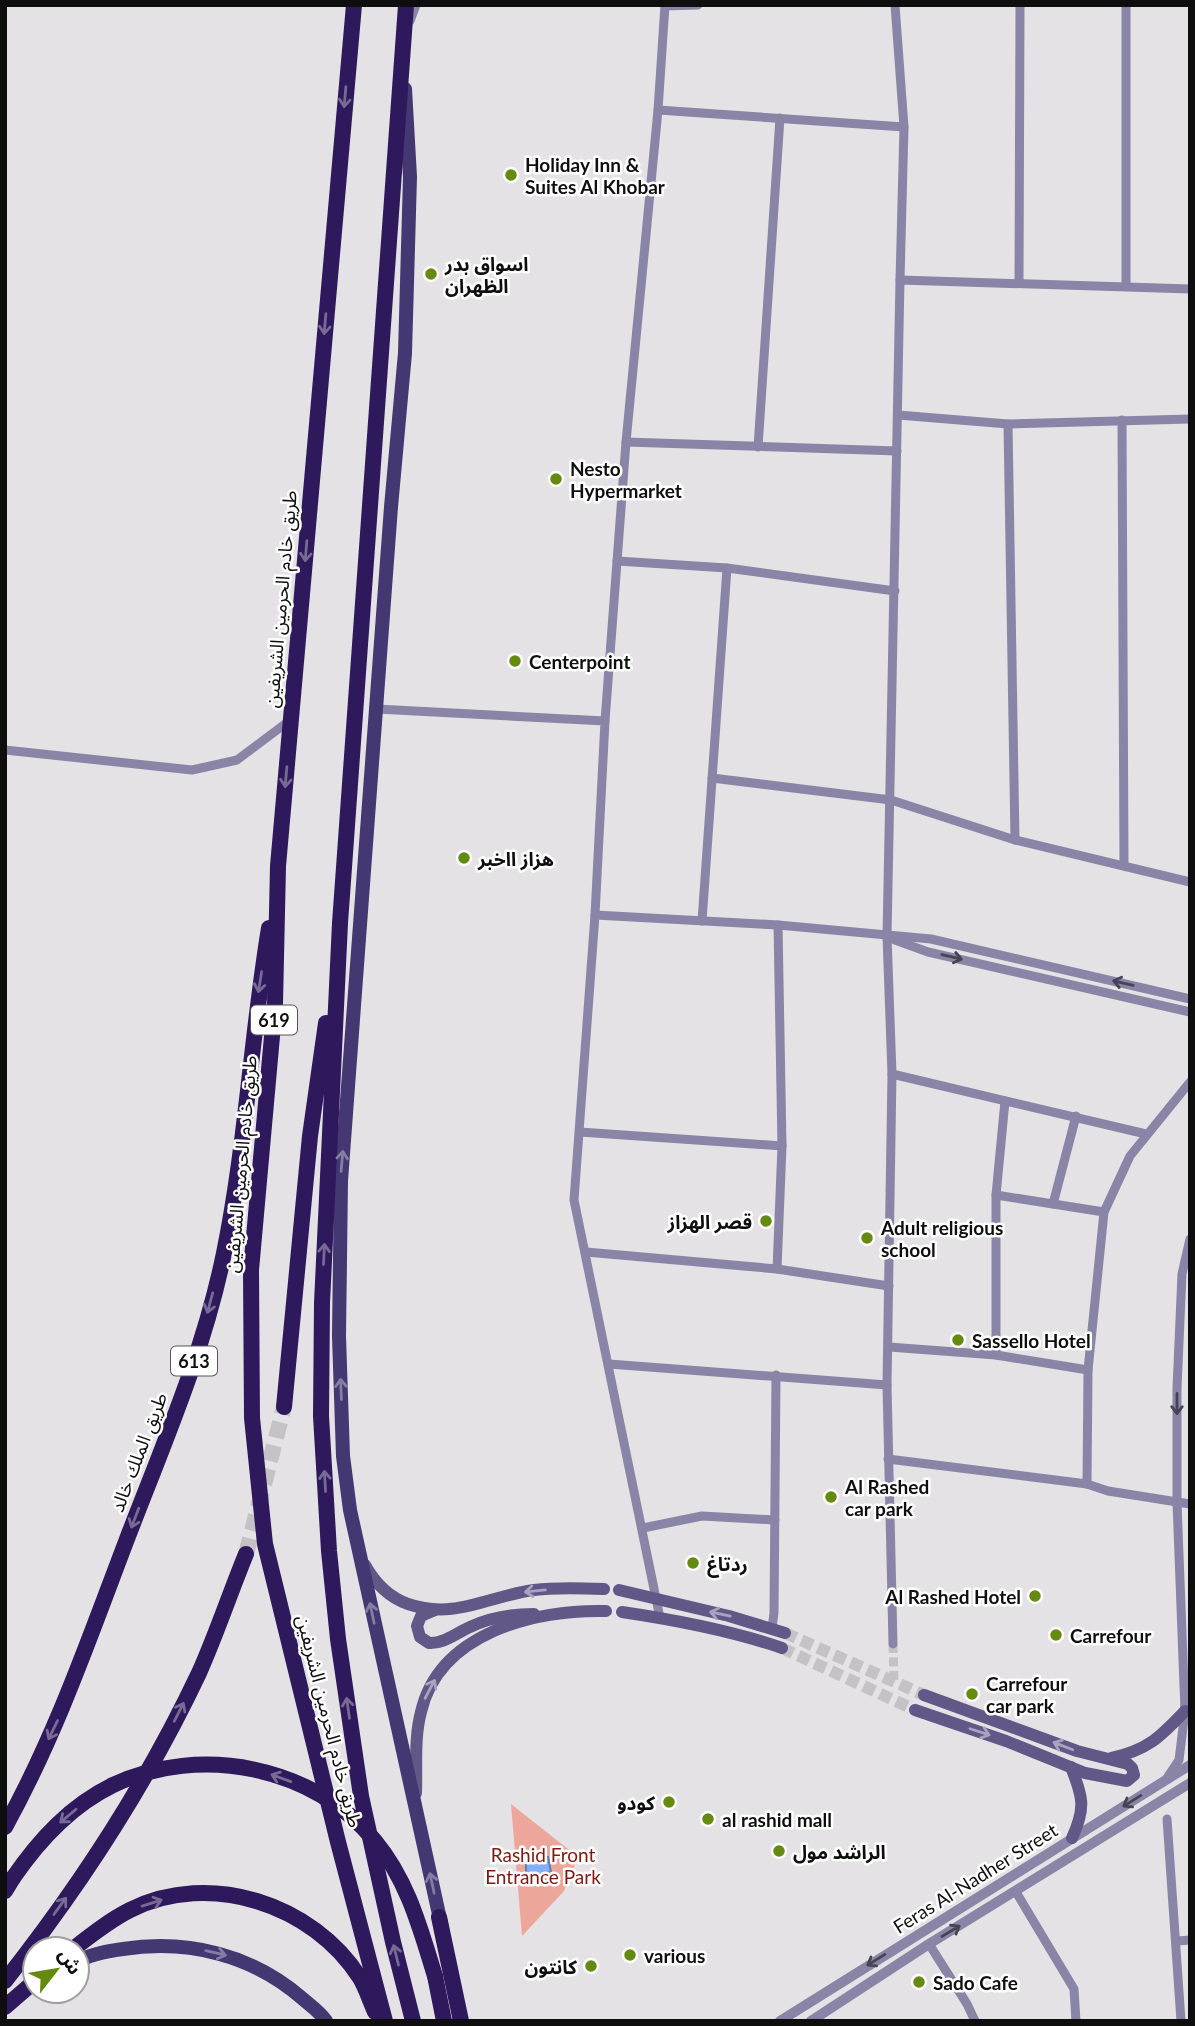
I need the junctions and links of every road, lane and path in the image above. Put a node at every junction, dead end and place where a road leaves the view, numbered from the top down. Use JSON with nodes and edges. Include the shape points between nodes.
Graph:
{"nodes":[{"id":1,"x":352,"y":5,"type":"edge"},
{"id":2,"x":406,"y":5,"type":"edge"},
{"id":3,"x":415,"y":5,"type":"edge"},
{"id":4,"x":665,"y":5,"type":"edge"},
{"id":5,"x":698,"y":5,"type":"edge"},
{"id":6,"x":895,"y":5,"type":"edge"},
{"id":7,"x":1020,"y":5,"type":"edge"},
{"id":8,"x":1126,"y":5,"type":"edge"},
{"id":9,"x":403,"y":39,"type":"junction"},
{"id":10,"x":657,"y":110,"type":"junction"},
{"id":11,"x":780,"y":118,"type":"junction"},
{"id":12,"x":904,"y":127,"type":"junction"},
{"id":13,"x":900,"y":280,"type":"junction"},
{"id":14,"x":1019,"y":282,"type":"junction"},
{"id":15,"x":1126,"y":285,"type":"junction"},
{"id":16,"x":1190,"y":289,"type":"edge"},
{"id":17,"x":898,"y":415,"type":"junction"},
{"id":18,"x":1190,"y":419,"type":"edge"},
{"id":19,"x":1122,"y":420,"type":"junction"},
{"id":20,"x":1008,"y":424,"type":"junction"},
{"id":21,"x":626,"y":442,"type":"junction"},
{"id":22,"x":758,"y":447,"type":"junction"},
{"id":23,"x":897,"y":452,"type":"junction"},
{"id":24,"x":617,"y":561,"type":"junction"},
{"id":25,"x":727,"y":568,"type":"junction"},
{"id":26,"x":895,"y":591,"type":"junction"},
{"id":27,"x":377,"y":709,"type":"junction"},
{"id":28,"x":291,"y":720,"type":"junction"},
{"id":29,"x":605,"y":722,"type":"junction"},
{"id":30,"x":5,"y":750,"type":"edge"},
{"id":31,"x":712,"y":778,"type":"junction"},
{"id":32,"x":891,"y":800,"type":"junction"},
{"id":33,"x":1014,"y":840,"type":"junction"},
{"id":34,"x":278,"y":866,"type":"junction"},
{"id":35,"x":1124,"y":866,"type":"junction"},
{"id":36,"x":1190,"y":882,"type":"edge"},
{"id":37,"x":595,"y":915,"type":"junction"},
{"id":38,"x":702,"y":921,"type":"junction"},
{"id":39,"x":340,"y":923,"type":"junction"},
{"id":40,"x":778,"y":925,"type":"junction"},
{"id":41,"x":887,"y":936,"type":"junction"},
{"id":42,"x":1190,"y":999,"type":"edge"},
{"id":43,"x":1190,"y":1012,"type":"edge"},
{"id":44,"x":892,"y":1074,"type":"junction"},
{"id":45,"x":1190,"y":1082,"type":"edge"},
{"id":46,"x":1005,"y":1101,"type":"junction"},
{"id":47,"x":1076,"y":1116,"type":"junction"},
{"id":48,"x":580,"y":1132,"type":"junction"},
{"id":49,"x":1146,"y":1134,"type":"junction"},
{"id":50,"x":782,"y":1146,"type":"junction"},
{"id":51,"x":996,"y":1195,"type":"junction"},
{"id":52,"x":1054,"y":1204,"type":"junction"},
{"id":53,"x":1104,"y":1212,"type":"junction"},
{"id":54,"x":1190,"y":1239,"type":"edge"},
{"id":55,"x":586,"y":1252,"type":"junction"},
{"id":56,"x":777,"y":1269,"type":"junction"},
{"id":57,"x":889,"y":1286,"type":"junction"},
{"id":58,"x":889,"y":1347,"type":"junction"},
{"id":59,"x":996,"y":1355,"type":"junction"},
{"id":60,"x":609,"y":1364,"type":"junction"},
{"id":61,"x":1088,"y":1370,"type":"junction"},
{"id":62,"x":776,"y":1375,"type":"junction"},
{"id":63,"x":887,"y":1385,"type":"junction"},
{"id":64,"x":284,"y":1407,"type":"tunnel mouth"},
{"id":65,"x":888,"y":1459,"type":"junction"},
{"id":66,"x":1087,"y":1484,"type":"junction"},
{"id":67,"x":1177,"y":1503,"type":"junction"},
{"id":68,"x":1190,"y":1504,"type":"edge"},
{"id":69,"x":775,"y":1520,"type":"junction"},
{"id":70,"x":642,"y":1528,"type":"junction"},
{"id":71,"x":246,"y":1554,"type":"tunnel mouth"},
{"id":72,"x":359,"y":1555,"type":"junction"},
{"id":73,"x":604,"y":1589,"type":"dead end"},
{"id":74,"x":619,"y":1590,"type":"dead end"},
{"id":75,"x":657,"y":1599,"type":"junction"},
{"id":76,"x":435,"y":1610,"type":"junction"},
{"id":77,"x":606,"y":1611,"type":"dead end"},
{"id":78,"x":622,"y":1612,"type":"dead end"},
{"id":79,"x":554,"y":1614,"type":"junction"},
{"id":80,"x":660,"y":1618,"type":"junction"},
{"id":81,"x":772,"y":1628,"type":"junction"},
{"id":82,"x":785,"y":1633,"type":"tunnel mouth"},
{"id":83,"x":893,"y":1644,"type":"tunnel mouth"},
{"id":84,"x":782,"y":1648,"type":"tunnel mouth"},
{"id":85,"x":924,"y":1695,"type":"tunnel mouth"},
{"id":86,"x":915,"y":1710,"type":"tunnel mouth"},
{"id":87,"x":1185,"y":1711,"type":"junction"},
{"id":88,"x":1111,"y":1758,"type":"junction"},
{"id":89,"x":1190,"y":1765,"type":"edge"},
{"id":90,"x":1071,"y":1767,"type":"junction"},
{"id":91,"x":1166,"y":1780,"type":"junction"},
{"id":92,"x":1190,"y":1783,"type":"edge"},
{"id":93,"x":416,"y":1804,"type":"junction"},
{"id":94,"x":1167,"y":1819,"type":"dead end"},
{"id":95,"x":5,"y":1826,"type":"edge"},
{"id":96,"x":1072,"y":1838,"type":"junction"},
{"id":97,"x":9,"y":1885,"type":"edge"},
{"id":98,"x":1016,"y":1892,"type":"junction"},
{"id":99,"x":439,"y":1917,"type":"junction"},
{"id":100,"x":91,"y":1937,"type":"edge"},
{"id":101,"x":1190,"y":1940,"type":"edge"},
{"id":102,"x":1177,"y":1941,"type":"junction"},
{"id":103,"x":929,"y":1944,"type":"junction"},
{"id":104,"x":91,"y":1956,"type":"edge"},
{"id":105,"x":5,"y":1981,"type":"edge"},
{"id":106,"x":814,"y":2020,"type":"edge"},
{"id":107,"x":326,"y":2021,"type":"edge"},
{"id":108,"x":378,"y":2021,"type":"edge"},
{"id":109,"x":385,"y":2021,"type":"edge"},
{"id":110,"x":413,"y":2021,"type":"edge"},
{"id":111,"x":444,"y":2021,"type":"edge"},
{"id":112,"x":461,"y":2021,"type":"edge"},
{"id":113,"x":467,"y":2021,"type":"edge"},
{"id":114,"x":780,"y":2021,"type":"edge"},
{"id":115,"x":975,"y":2021,"type":"edge"},
{"id":116,"x":1076,"y":2021,"type":"edge"},
{"id":117,"x":1181,"y":2021,"type":"edge"}],
"edges":[{"from":1,"to":28,"type":"highway","name":"طريق خادم الحرمين الشريفين","number":"619","one_way":true},
{"from":2,"to":9,"type":"highway","name":"طريق خادم الحرمين الشريفين"},
{"from":3,"to":9,"type":"street"},
{"from":4,"to":5,"type":"street"},
{"from":4,"to":10,"type":"street"},
{"from":6,"to":12,"type":"street"},
{"from":7,"to":14,"type":"street"},
{"from":8,"to":15,"type":"street"},
{"from":9,"to":27,"type":"main road","via":[[410,177],[405,353]]},
{"from":9,"to":39,"type":"highway","name":"طريق خادم الحرمين الشريفين"},
{"from":10,"to":11,"type":"street"},
{"from":10,"to":21,"type":"street"},
{"from":11,"to":12,"type":"street"},
{"from":11,"to":22,"type":"street"},
{"from":12,"to":13,"type":"street"},
{"from":13,"to":14,"type":"street"},
{"from":13,"to":17,"type":"street"},
{"from":14,"to":15,"type":"street"},
{"from":15,"to":16,"type":"street"},
{"from":17,"to":20,"type":"street"},
{"from":17,"to":23,"type":"street"},
{"from":18,"to":19,"type":"street"},
{"from":19,"to":20,"type":"street"},
{"from":19,"to":35,"type":"street"},
{"from":20,"to":33,"type":"street"},
{"from":21,"to":22,"type":"street"},
{"from":21,"to":24,"type":"street"},
{"from":22,"to":23,"type":"street"},
{"from":23,"to":26,"type":"street"},
{"from":24,"to":25,"type":"street"},
{"from":24,"to":29,"type":"street"},
{"from":25,"to":26,"type":"street"},
{"from":25,"to":31,"type":"street"},
{"from":26,"to":32,"type":"street"},
{"from":27,"to":29,"type":"street"},
{"from":72,"to":27,"type":"main road","one_way":true,"via":[[344,1456],[339,1336],[341,1181]]},
{"from":28,"to":30,"type":"street","via":[[237,760],[192,770]]},
{"from":28,"to":34,"type":"highway","name":"طريق خادم الحرمين الشريفين","number":"619","one_way":true},
{"from":29,"to":37,"type":"street"},
{"from":31,"to":32,"type":"street"},
{"from":31,"to":38,"type":"street"},
{"from":32,"to":33,"type":"street"},
{"from":32,"to":41,"type":"street"},
{"from":33,"to":35,"type":"street"},
{"from":34,"to":95,"type":"highway","name":"طريق الملك خالد","number":"613","one_way":true,"via":[[237,1177],[223,1255],[190,1377],[62,1710]]},
{"from":34,"to":109,"type":"highway","name":"طريق خادم الحرمين الشريفين","number":"619","via":[[275,1003],[251,1270],[252,1418],[265,1544]]},
{"from":35,"to":36,"type":"street"},
{"from":37,"to":38,"type":"street"},
{"from":37,"to":48,"type":"street"},
{"from":38,"to":40,"type":"street"},
{"from":39,"to":64,"type":"highway","via":[[310,1136]]},
{"from":110,"to":39,"type":"highway","name":"طريق خادم الحرمين الشريفين","one_way":true,"via":[[361,1796],[329,1551],[321,1416],[322,1303]]},
{"from":40,"to":41,"type":"street"},
{"from":40,"to":50,"type":"street"},
{"from":42,"to":41,"type":"street","one_way":true,"via":[[931,939]]},
{"from":41,"to":43,"type":"street","one_way":true,"via":[[928,952]]},
{"from":41,"to":44,"type":"street"},
{"from":44,"to":46,"type":"street"},
{"from":44,"to":57,"type":"street"},
{"from":45,"to":49,"type":"street"},
{"from":46,"to":47,"type":"street"},
{"from":46,"to":51,"type":"street"},
{"from":47,"to":49,"type":"street"},
{"from":47,"to":52,"type":"street"},
{"from":48,"to":50,"type":"street"},
{"from":48,"to":55,"type":"street","via":[[574,1200]]},
{"from":49,"to":53,"type":"street","via":[[1130,1156]]},
{"from":50,"to":56,"type":"street"},
{"from":51,"to":52,"type":"street"},
{"from":51,"to":59,"type":"street"},
{"from":52,"to":53,"type":"street"},
{"from":53,"to":61,"type":"street"},
{"from":54,"to":67,"type":"street","one_way":true,"via":[[1182,1274]]},
{"from":55,"to":56,"type":"street"},
{"from":55,"to":60,"type":"street"},
{"from":56,"to":57,"type":"street"},
{"from":57,"to":58,"type":"street"},
{"from":58,"to":59,"type":"street"},
{"from":58,"to":63,"type":"street"},
{"from":59,"to":61,"type":"street"},
{"from":60,"to":62,"type":"street"},
{"from":60,"to":70,"type":"street"},
{"from":61,"to":66,"type":"street"},
{"from":62,"to":63,"type":"street"},
{"from":62,"to":69,"type":"street"},
{"from":63,"to":65,"type":"street"},
{"from":65,"to":66,"type":"street"},
{"from":65,"to":83,"type":"street"},
{"from":66,"to":67,"type":"street"},
{"from":67,"to":68,"type":"street"},
{"from":67,"to":87,"type":"street"},
{"from":69,"to":70,"type":"street","via":[[702,1516]]},
{"from":69,"to":81,"type":"street"},
{"from":70,"to":75,"type":"street"},
{"from":105,"to":71,"type":"highway","one_way":true,"via":[[114,1830],[152,1764],[199,1672]]},
{"from":72,"to":76,"type":"main road","via":[[382,1589],[400,1601]]},
{"from":93,"to":72,"type":"main road","one_way":true},
{"from":73,"to":76,"type":"main road","one_way":true,"via":[[533,1590]]},
{"from":74,"to":75,"type":"main road"},
{"from":75,"to":80,"type":"street"},
{"from":81,"to":75,"type":"main road","one_way":true},
{"from":76,"to":79,"type":"main road","via":[[417,1620],[420,1637],[429,1643],[508,1614]]},
{"from":77,"to":79,"type":"main road"},
{"from":78,"to":80,"type":"main road"},
{"from":93,"to":79,"type":"main road","one_way":true,"via":[[418,1726],[437,1676],[472,1641]]},
{"from":80,"to":84,"type":"main road"},
{"from":81,"to":82,"type":"main road"},
{"from":88,"to":85,"type":"main road","one_way":true,"via":[[1077,1751]]},
{"from":86,"to":90,"type":"main road","one_way":true},
{"from":87,"to":88,"type":"main road","via":[[1148,1746]]},
{"from":87,"to":91,"type":"street","via":[[1179,1760]]},
{"from":88,"to":90,"type":"main road","via":[[1132,1768],[1132,1778],[1106,1779]]},
{"from":89,"to":91,"type":"street","name":"Feras Al-Nadher Street"},
{"from":90,"to":96,"type":"main road","via":[[1083,1797]]},
{"from":91,"to":96,"type":"street","name":"Feras Al-Nadher Street","one_way":true},
{"from":92,"to":98,"type":"street","name":"Feras Al-Nadher Street"},
{"from":99,"to":93,"type":"main road","one_way":true},
{"from":94,"to":102,"type":"street"},
{"from":96,"to":114,"type":"street","name":"Feras Al-Nadher Street","one_way":true},
{"from":111,"to":97,"type":"highway","one_way":true,"bridge":true,"via":[[415,1910],[391,1861],[375,1840],[331,1801],[258,1770],[183,1765],[112,1786],[46,1834]]},
{"from":103,"to":98,"type":"street","name":"Feras Al-Nadher Street","one_way":true},
{"from":98,"to":116,"type":"street","via":[[1074,1989]]},
{"from":99,"to":112,"type":"highway"},
{"from":99,"to":113,"type":"main road"},
{"from":100,"to":108,"type":"highway","one_way":true,"via":[[131,1910],[157,1901],[211,1894],[246,1897],[296,1917],[321,1934],[361,1979]]},
{"from":101,"to":102,"type":"street"},
{"from":102,"to":117,"type":"street"},
{"from":103,"to":106,"type":"street","name":"Feras Al-Nadher Street"},
{"from":103,"to":115,"type":"street"},
{"from":104,"to":107,"type":"main road","one_way":true,"via":[[169,1945],[225,1955],[288,1985]]}]}
